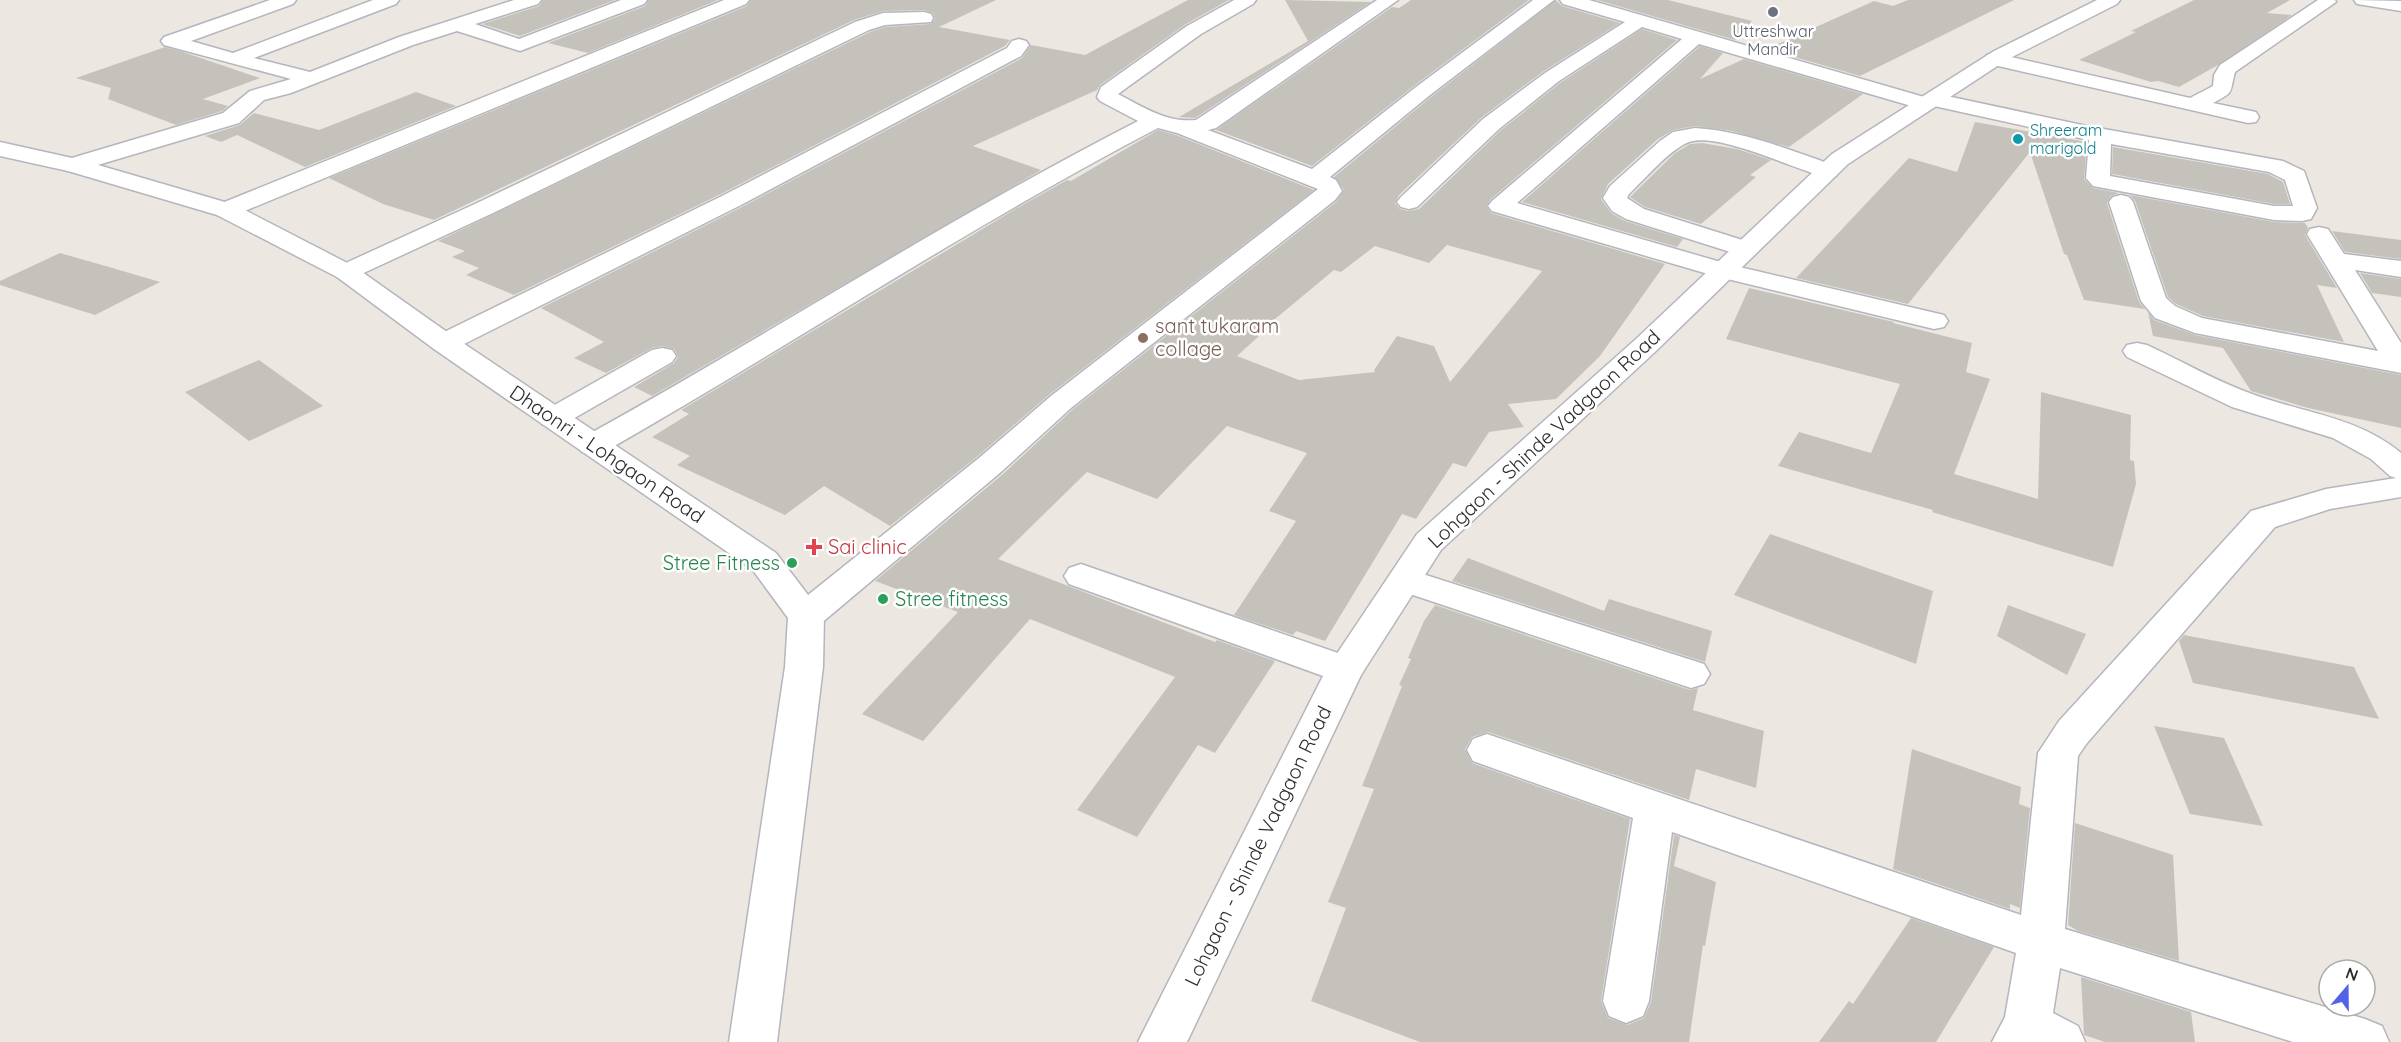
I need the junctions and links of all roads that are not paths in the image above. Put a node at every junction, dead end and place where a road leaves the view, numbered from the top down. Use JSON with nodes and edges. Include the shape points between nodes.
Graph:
{"nodes":[{"id":1,"x":287,"y":0,"type":"edge"},
{"id":2,"x":390,"y":0,"type":"edge"},
{"id":3,"x":532,"y":0,"type":"edge"},
{"id":4,"x":638,"y":0,"type":"edge"},
{"id":5,"x":740,"y":0,"type":"edge"},
{"id":6,"x":1247,"y":0,"type":"edge"},
{"id":7,"x":1389,"y":0,"type":"edge"},
{"id":8,"x":1545,"y":0,"type":"edge"},
{"id":9,"x":1569,"y":0,"type":"edge"},
{"id":10,"x":2111,"y":0,"type":"edge"},
{"id":11,"x":2363,"y":0,"type":"edge"},
{"id":12,"x":2327,"y":2,"type":"dead end"},
{"id":13,"x":2401,"y":6,"type":"edge"},
{"id":14,"x":924,"y":18,"type":"dead end"},
{"id":15,"x":1641,"y":20,"type":"junction"},
{"id":16,"x":458,"y":25,"type":"junction"},
{"id":17,"x":1697,"y":36,"type":"junction"},
{"id":18,"x":1020,"y":45,"type":"dead end"},
{"id":19,"x":234,"y":59,"type":"junction"},
{"id":20,"x":1994,"y":59,"type":"junction"},
{"id":21,"x":312,"y":78,"type":"junction"},
{"id":22,"x":1929,"y":102,"type":"junction"},
{"id":23,"x":2192,"y":105,"type":"junction"},
{"id":24,"x":2248,"y":117,"type":"dead end"},
{"id":25,"x":1155,"y":122,"type":"junction"},
{"id":26,"x":1185,"y":129,"type":"junction"},
{"id":27,"x":2100,"y":135,"type":"junction"},
{"id":28,"x":0,"y":149,"type":"edge"},
{"id":29,"x":2193,"y":151,"type":"junction"},
{"id":30,"x":85,"y":168,"type":"junction"},
{"id":31,"x":1828,"y":171,"type":"junction"},
{"id":32,"x":1315,"y":178,"type":"junction"},
{"id":33,"x":1409,"y":202,"type":"dead end"},
{"id":34,"x":2121,"y":202,"type":"dead end"},
{"id":35,"x":226,"y":210,"type":"junction"},
{"id":36,"x":2319,"y":234,"type":"dead end"},
{"id":37,"x":1746,"y":249,"type":"junction"},
{"id":38,"x":2335,"y":260,"type":"junction"},
{"id":39,"x":2401,"y":269,"type":"edge"},
{"id":40,"x":1724,"y":271,"type":"junction"},
{"id":41,"x":345,"y":272,"type":"junction"},
{"id":42,"x":1934,"y":321,"type":"dead end"},
{"id":43,"x":444,"y":343,"type":"junction"},
{"id":44,"x":2138,"y":351,"type":"dead end"},
{"id":45,"x":663,"y":356,"type":"dead end"},
{"id":46,"x":2401,"y":364,"type":"edge"},
{"id":47,"x":553,"y":418,"type":"junction"},
{"id":48,"x":593,"y":445,"type":"junction"},
{"id":49,"x":2401,"y":469,"type":"edge"},
{"id":50,"x":2401,"y":487,"type":"edge"},
{"id":51,"x":1081,"y":576,"type":"dead end"},
{"id":52,"x":1404,"y":580,"type":"junction"},
{"id":53,"x":806,"y":616,"type":"junction"},
{"id":54,"x":1345,"y":670,"type":"junction"},
{"id":55,"x":1691,"y":674,"type":"dead end"},
{"id":56,"x":1487,"y":750,"type":"dead end"},
{"id":57,"x":1655,"y":808,"type":"junction"},
{"id":58,"x":2041,"y":942,"type":"junction"},
{"id":59,"x":1626,"y":1000,"type":"dead end"},
{"id":60,"x":2035,"y":1036,"type":"edge"},
{"id":61,"x":753,"y":1042,"type":"edge"},
{"id":62,"x":1162,"y":1042,"type":"edge"},
{"id":63,"x":2365,"y":1042,"type":"edge"}],
"edges":[{"from":1,"to":19,"type":"street","via":[[171,41]]},
{"from":2,"to":19,"type":"street"},
{"from":3,"to":16,"type":"street"},
{"from":4,"to":16,"type":"street","via":[[520,45]]},
{"from":5,"to":35,"type":"street"},
{"from":6,"to":25,"type":"street","via":[[1194,30],[1108,91],[1107,97]]},
{"from":7,"to":26,"type":"street","via":[[1208,123]]},
{"from":8,"to":32,"type":"street"},
{"from":9,"to":15,"type":"street"},
{"from":10,"to":20,"type":"street","name":"Lohgaon - Shinde Vadgaon Road"},
{"from":11,"to":13,"type":"street"},
{"from":12,"to":23,"type":"street","via":[[2227,69],[2223,89]]},
{"from":14,"to":41,"type":"street","via":[[883,19],[862,26]]},
{"from":15,"to":17,"type":"street"},
{"from":15,"to":33,"type":"street","via":[[1551,77],[1491,123]]},
{"from":16,"to":21,"type":"street"},
{"from":17,"to":22,"type":"street"},
{"from":17,"to":40,"type":"street","via":[[1500,206]]},
{"from":18,"to":43,"type":"street","via":[[1014,52],[849,141]]},
{"from":19,"to":21,"type":"street"},
{"from":20,"to":22,"type":"street","name":"Lohgaon - Shinde Vadgaon Road"},
{"from":20,"to":23,"type":"street"},
{"from":21,"to":30,"type":"street","via":[[231,118]]},
{"from":22,"to":27,"type":"street"},
{"from":22,"to":31,"type":"street","name":"Lohgaon - Shinde Vadgaon Road","via":[[1840,159]]},
{"from":23,"to":24,"type":"street"},
{"from":23,"to":29,"type":"street"},
{"from":25,"to":26,"type":"street"},
{"from":25,"to":48,"type":"street","via":[[1070,165]]},
{"from":26,"to":32,"type":"street"},
{"from":27,"to":29,"type":"street"},
{"from":27,"to":29,"type":"street","via":[[2101,181],[2274,213],[2302,214],[2305,208],[2292,172]]},
{"from":28,"to":30,"type":"street","name":"Dhaonri - Lohgaon Road"},
{"from":30,"to":35,"type":"street","name":"Dhaonri - Lohgaon Road"},
{"from":31,"to":37,"type":"street","name":"Lohgaon - Shinde Vadgaon Road"},
{"from":31,"to":37,"type":"street","via":[[1727,138],[1695,134],[1680,137],[1614,198],[1635,214]]},
{"from":32,"to":53,"type":"street","via":[[1328,185],[1327,195],[1061,402]]},
{"from":34,"to":46,"type":"street","via":[[2154,301],[2165,312],[2195,325]]},
{"from":35,"to":41,"type":"street","name":"Dhaonri - Lohgaon Road"},
{"from":36,"to":38,"type":"street"},
{"from":37,"to":40,"type":"street","name":"Lohgaon - Shinde Vadgaon Road"},
{"from":38,"to":39,"type":"street"},
{"from":38,"to":46,"type":"street"},
{"from":40,"to":42,"type":"street"},
{"from":40,"to":52,"type":"street","name":"Lohgaon - Shinde Vadgaon Road","via":[[1430,542]]},
{"from":41,"to":43,"type":"street","name":"Dhaonri - Lohgaon Road"},
{"from":43,"to":47,"type":"street","name":"Dhaonri - Lohgaon Road"},
{"from":44,"to":49,"type":"street","via":[[2241,401],[2328,423],[2365,440]]},
{"from":45,"to":47,"type":"street"},
{"from":47,"to":48,"type":"street","name":"Dhaonri - Lohgaon Road"},
{"from":48,"to":53,"type":"street","name":"Dhaonri - Lohgaon Road","via":[[764,561]]},
{"from":50,"to":58,"type":"street","via":[[2326,499],[2263,519],[2073,732],[2058,753]]},
{"from":51,"to":54,"type":"street"},
{"from":52,"to":54,"type":"street","name":"Lohgaon - Shinde Vadgaon Road"},
{"from":52,"to":55,"type":"street"},
{"from":53,"to":61,"type":"street","via":[[804,666]]},
{"from":54,"to":62,"type":"street","name":"Lohgaon - Shinde Vadgaon Road"},
{"from":56,"to":57,"type":"street"},
{"from":57,"to":58,"type":"street"},
{"from":57,"to":59,"type":"street"},
{"from":58,"to":60,"type":"street"},
{"from":58,"to":63,"type":"street"}]}
